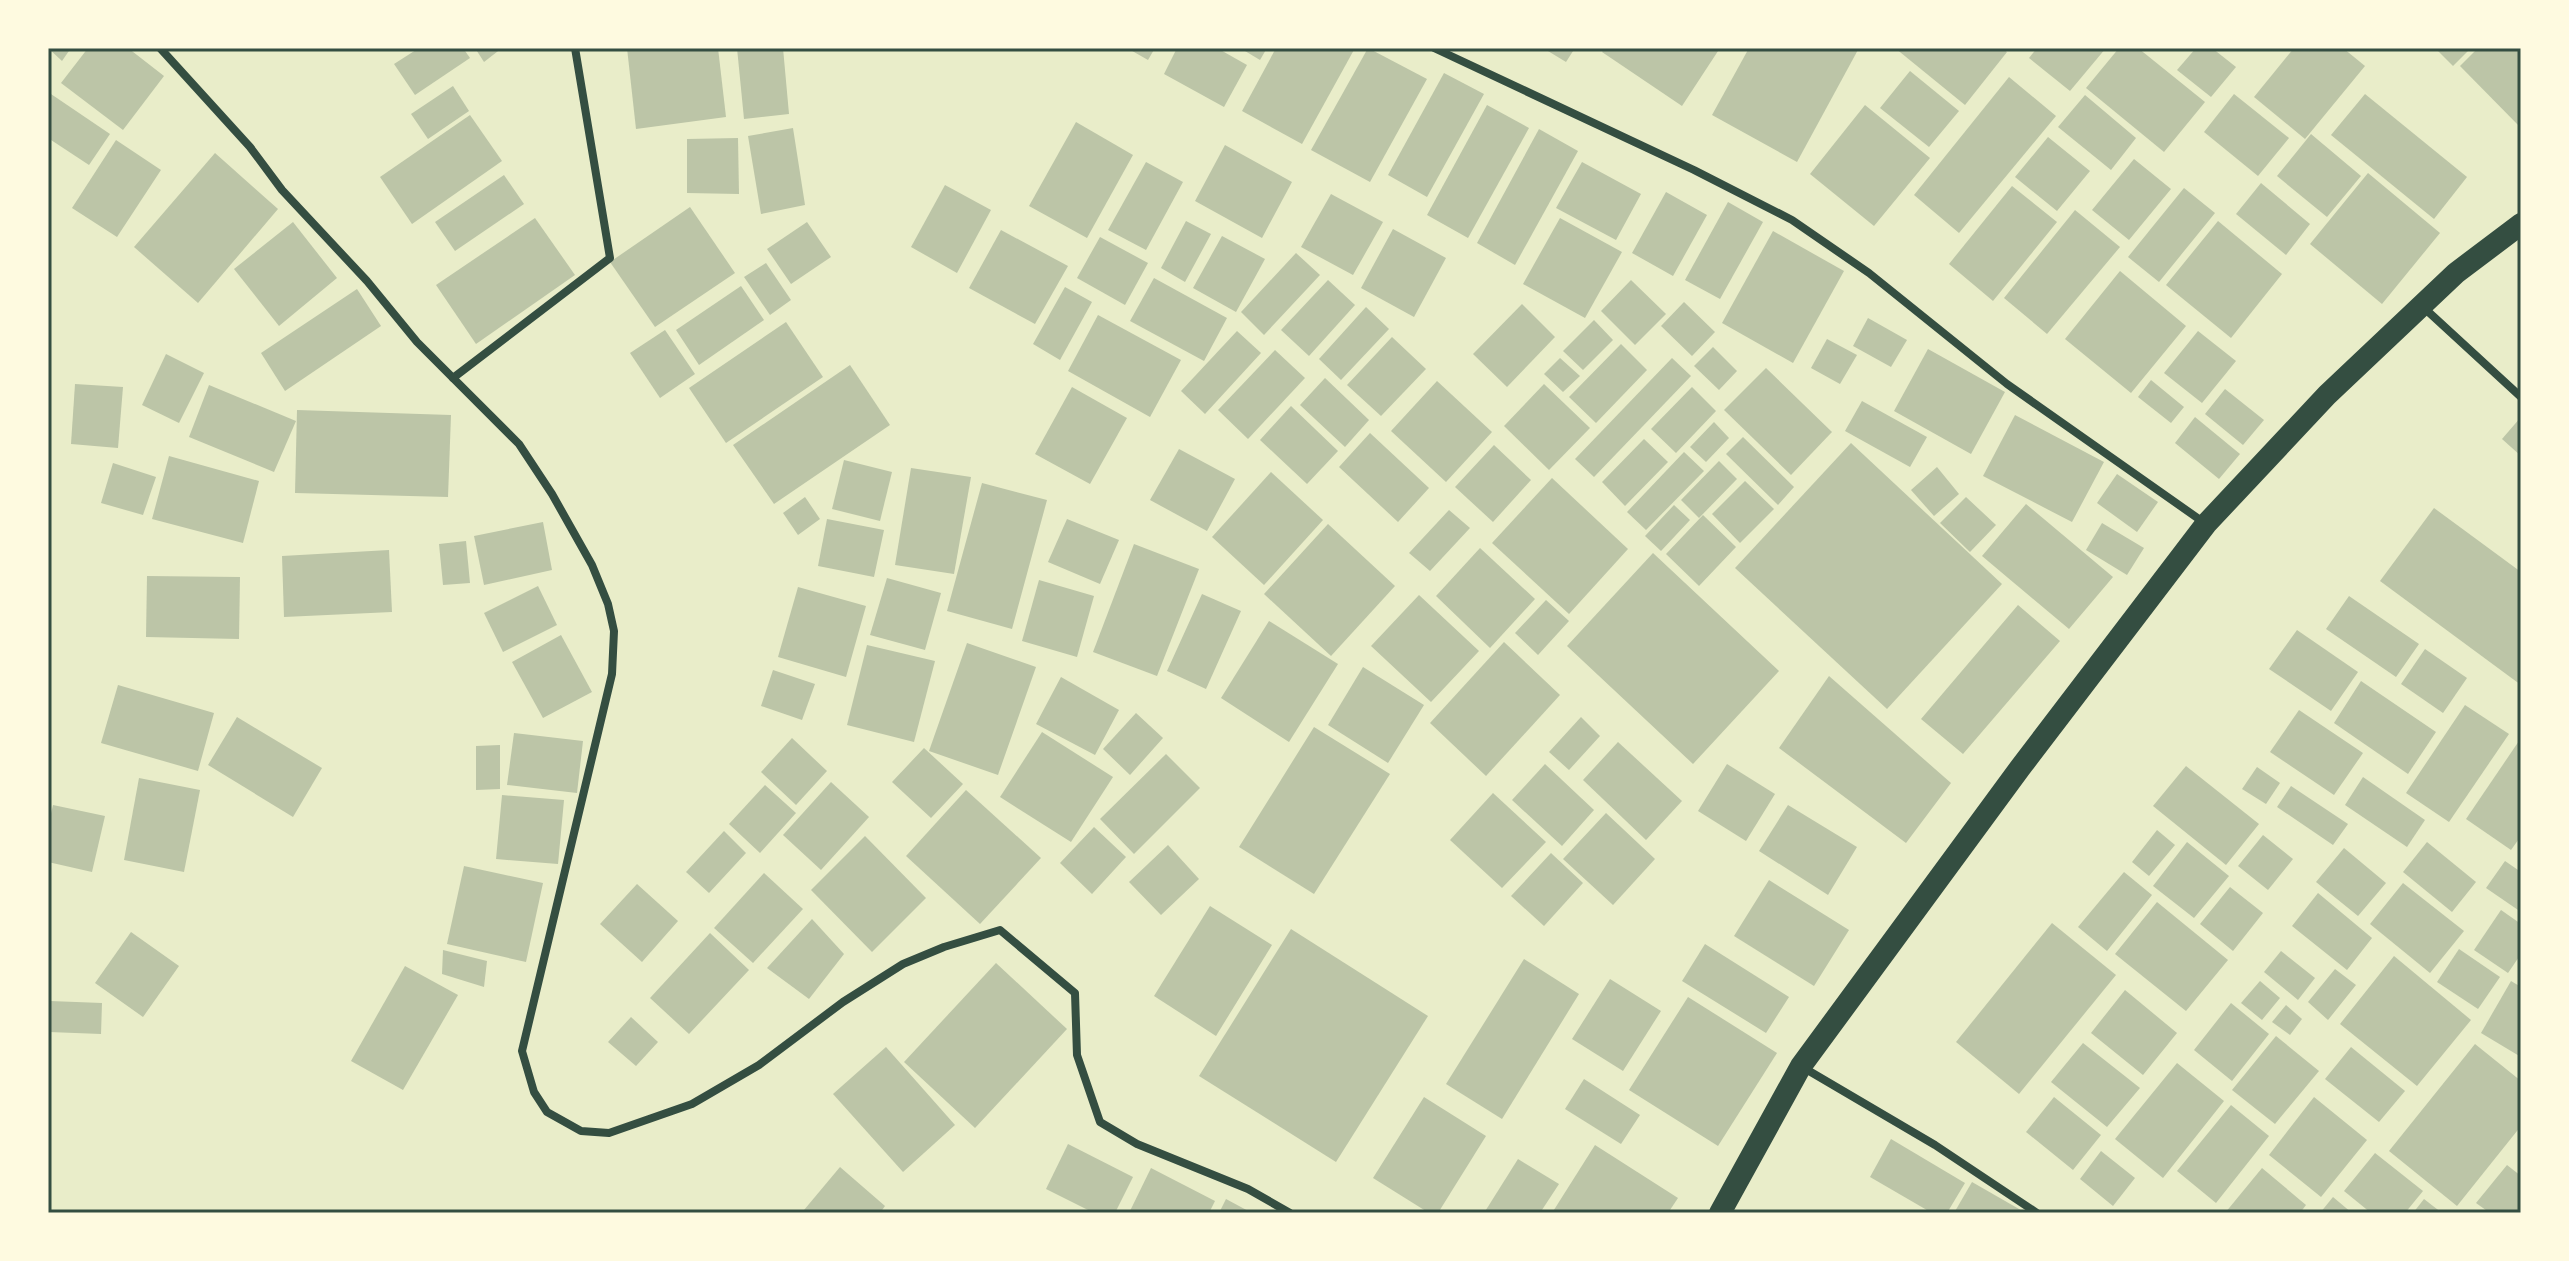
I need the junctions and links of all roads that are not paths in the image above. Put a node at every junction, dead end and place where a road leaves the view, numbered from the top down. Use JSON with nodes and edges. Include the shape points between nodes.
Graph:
{"nodes":[{"id":1,"x":160,"y":48,"type":"edge"},
{"id":2,"x":575,"y":48,"type":"edge"},
{"id":3,"x":1434,"y":48,"type":"edge"},
{"id":4,"x":2521,"y":224,"type":"edge"},
{"id":5,"x":2421,"y":305,"type":"junction"},
{"id":6,"x":453,"y":378,"type":"junction"},
{"id":7,"x":2521,"y":397,"type":"edge"},
{"id":8,"x":2206,"y":524,"type":"junction"},
{"id":9,"x":1801,"y":1066,"type":"junction"},
{"id":10,"x":1290,"y":1213,"type":"edge"},
{"id":11,"x":1720,"y":1213,"type":"edge"},
{"id":12,"x":2037,"y":1213,"type":"edge"}],
"edges":[{"from":1,"to":6,"type":"street"},
{"from":2,"to":6,"type":"street","via":[[610,258]]},
{"from":3,"to":8,"type":"street","via":[[1792,220],[1869,273],[2007,384]]},
{"from":4,"to":5,"type":"highway"},
{"from":5,"to":7,"type":"street"},
{"from":5,"to":8,"type":"highway","via":[[2327,395]]},
{"from":6,"to":10,"type":"street","via":[[519,444],[552,494],[592,565],[614,631],[612,674],[522,1051],[534,1092],[547,1112],[581,1131],[609,1133],[692,1104],[759,1065],[903,964],[1000,930],[1075,993],[1077,1055],[1100,1122]]},
{"from":8,"to":9,"type":"highway"},
{"from":9,"to":11,"type":"highway"},
{"from":9,"to":12,"type":"street"}]}
